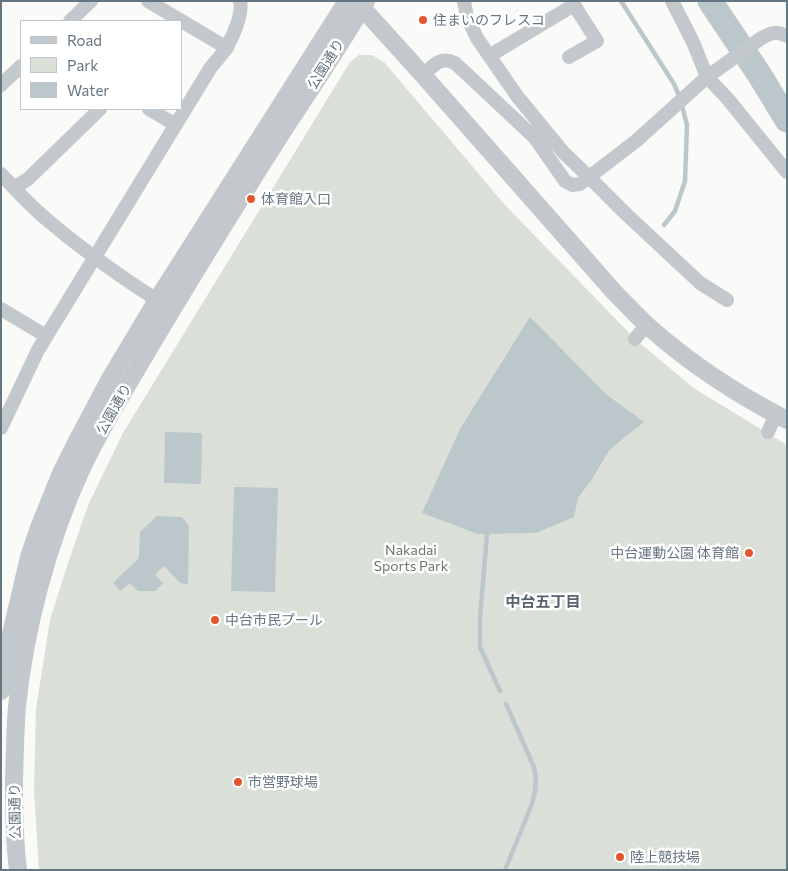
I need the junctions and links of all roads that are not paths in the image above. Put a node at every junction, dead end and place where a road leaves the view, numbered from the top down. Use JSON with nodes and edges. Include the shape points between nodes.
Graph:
{"nodes":[{"id":1,"x":91,"y":1,"type":"edge"},
{"id":2,"x":148,"y":1,"type":"edge"},
{"id":3,"x":240,"y":1,"type":"edge"},
{"id":4,"x":464,"y":1,"type":"edge"},
{"id":5,"x":672,"y":1,"type":"edge"},
{"id":6,"x":358,"y":3,"type":"edge"},
{"id":7,"x":71,"y":20,"type":"edge"},
{"id":8,"x":180,"y":20,"type":"edge"},
{"id":9,"x":182,"y":21,"type":"edge"},
{"id":10,"x":787,"y":36,"type":"edge"},
{"id":11,"x":227,"y":48,"type":"junction"},
{"id":12,"x":489,"y":56,"type":"junction"},
{"id":13,"x":570,"y":57,"type":"dead end"},
{"id":14,"x":20,"y":67,"type":"edge"},
{"id":15,"x":712,"y":73,"type":"junction"},
{"id":16,"x":423,"y":75,"type":"junction"},
{"id":17,"x":1,"y":85,"type":"edge"},
{"id":18,"x":99,"y":110,"type":"edge"},
{"id":19,"x":151,"y":110,"type":"edge"},
{"id":20,"x":176,"y":125,"type":"junction"},
{"id":21,"x":787,"y":172,"type":"edge"},
{"id":22,"x":1,"y":174,"type":"edge"},
{"id":23,"x":589,"y":177,"type":"junction"},
{"id":24,"x":14,"y":188,"type":"junction"},
{"id":25,"x":94,"y":257,"type":"junction"},
{"id":26,"x":157,"y":300,"type":"junction"},
{"id":27,"x":727,"y":300,"type":"dead end"},
{"id":28,"x":1,"y":309,"type":"edge"},
{"id":29,"x":647,"y":324,"type":"junction"},
{"id":30,"x":46,"y":336,"type":"junction"},
{"id":31,"x":635,"y":339,"type":"dead end"},
{"id":32,"x":5,"y":407,"type":"edge"},
{"id":33,"x":781,"y":417,"type":"edge"},
{"id":34,"x":1,"y":428,"type":"edge"},
{"id":35,"x":768,"y":432,"type":"dead end"},
{"id":36,"x":13,"y":638,"type":"edge"},
{"id":37,"x":1,"y":691,"type":"edge"},
{"id":38,"x":18,"y":870,"type":"edge"}],
"edges":[{"from":1,"to":7,"type":"street"},
{"from":2,"to":8,"type":"street"},
{"from":3,"to":11,"type":"street","via":[[239,19]]},
{"from":4,"to":12,"type":"street","via":[[467,17]]},
{"from":5,"to":15,"type":"street"},
{"from":6,"to":16,"type":"street"},
{"from":6,"to":26,"type":"street","name":"公園通り"},
{"from":6,"to":36,"type":"street","name":"公園通り","via":[[97,438],[64,512],[39,590]]},
{"from":9,"to":11,"type":"street"},
{"from":10,"to":15,"type":"street","via":[[780,32],[770,34]]},
{"from":11,"to":20,"type":"street","via":[[211,67]]},
{"from":12,"to":13,"type":"street","via":[[574,5],[597,41]]},
{"from":12,"to":23,"type":"street","via":[[523,104],[563,152]]},
{"from":14,"to":17,"type":"street"},
{"from":15,"to":21,"type":"street","via":[[727,98]]},
{"from":15,"to":23,"type":"street","via":[[636,141]]},
{"from":16,"to":23,"type":"street","via":[[443,60],[455,63],[534,138],[565,181],[572,185],[580,184]]},
{"from":16,"to":29,"type":"street","via":[[615,293]]},
{"from":18,"to":24,"type":"street"},
{"from":19,"to":20,"type":"street"},
{"from":20,"to":25,"type":"street"},
{"from":22,"to":24,"type":"street"},
{"from":23,"to":27,"type":"street","via":[[700,282]]},
{"from":24,"to":25,"type":"street","via":[[43,217]]},
{"from":25,"to":26,"type":"street"},
{"from":25,"to":30,"type":"street"},
{"from":26,"to":36,"type":"street","name":"公園通り","via":[[111,377],[61,473],[29,557]]},
{"from":28,"to":30,"type":"street"},
{"from":29,"to":31,"type":"street"},
{"from":29,"to":33,"type":"street","via":[[717,379]]},
{"from":30,"to":32,"type":"street"},
{"from":32,"to":34,"type":"street"},
{"from":33,"to":35,"type":"street"},
{"from":36,"to":37,"type":"street","name":"公園通り"},
{"from":36,"to":38,"type":"street","name":"公園通り","via":[[17,706],[14,802]]}]}
